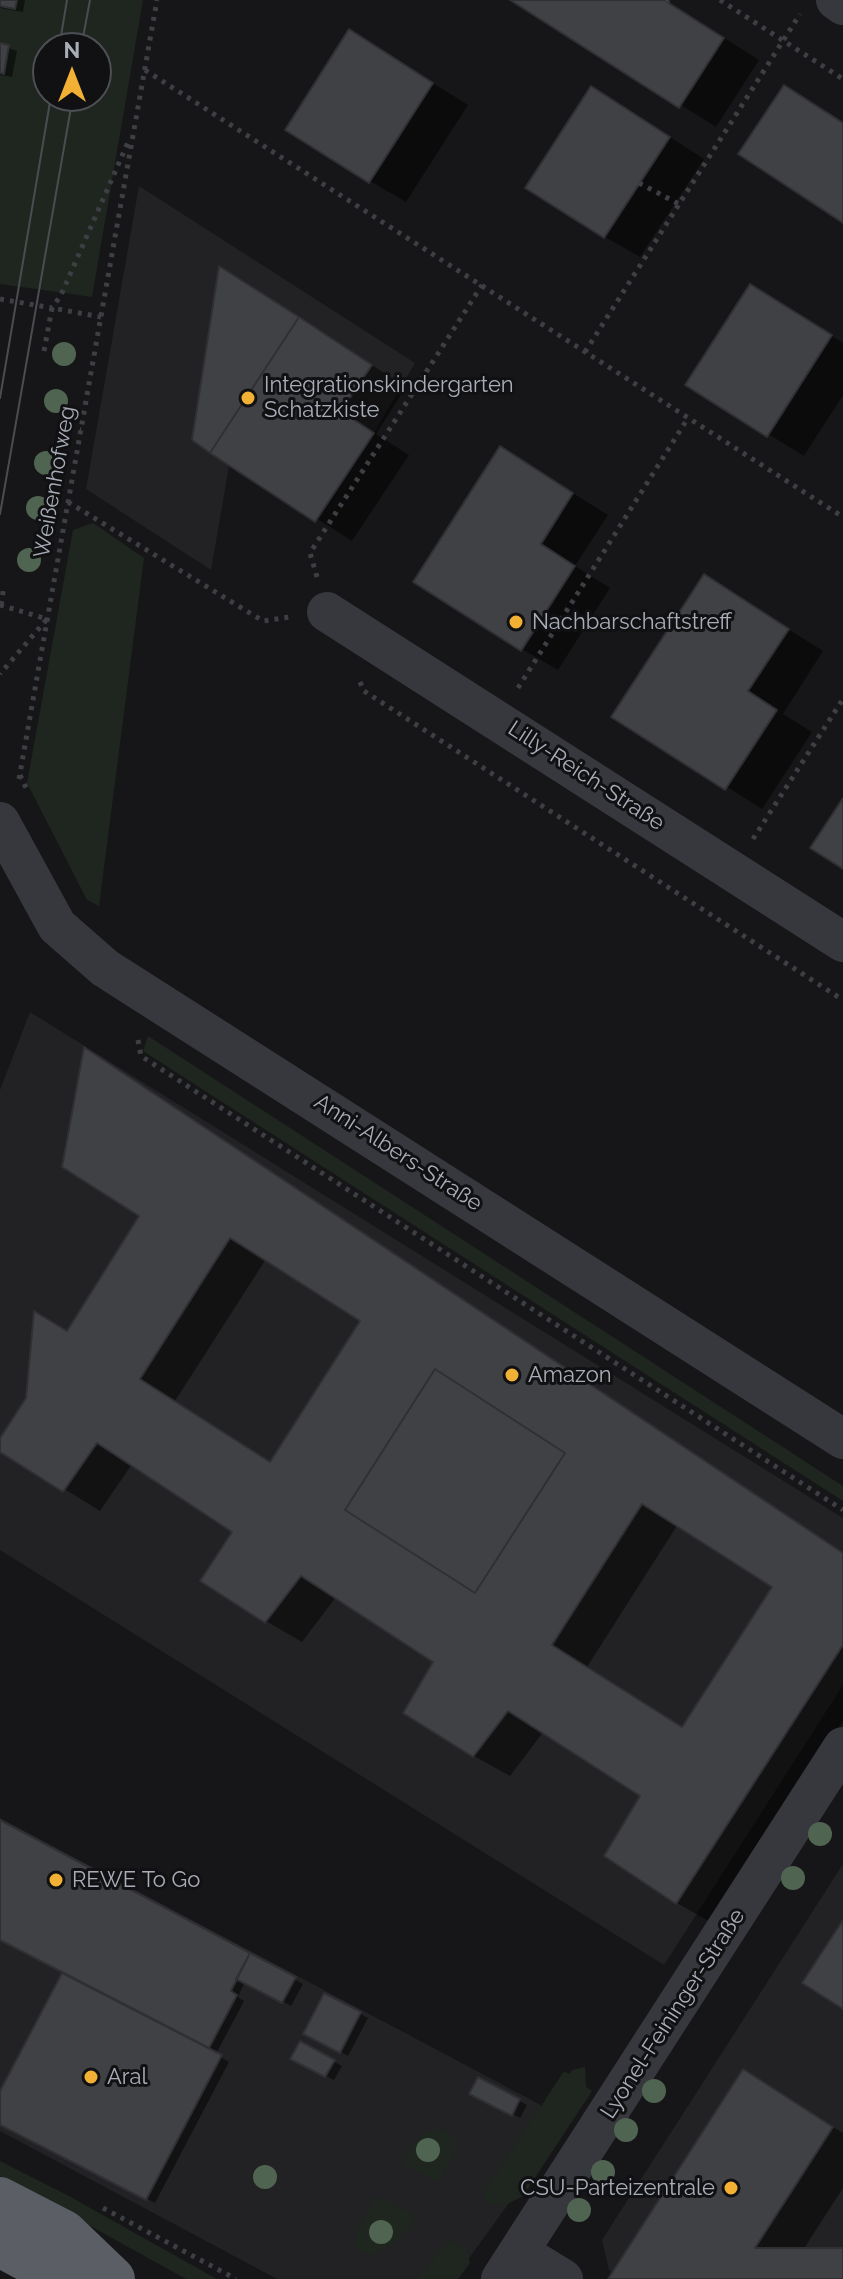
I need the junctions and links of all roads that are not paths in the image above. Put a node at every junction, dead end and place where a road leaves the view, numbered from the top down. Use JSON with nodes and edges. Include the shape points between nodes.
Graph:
{"nodes":[{"id":1,"x":819,"y":5,"type":"edge"},
{"id":2,"x":843,"y":5,"type":"edge"},
{"id":3,"x":327,"y":612,"type":"road end"},
{"id":4,"x":14,"y":821,"type":"edge"},
{"id":5,"x":843,"y":942,"type":"edge"},
{"id":6,"x":843,"y":1439,"type":"edge"},
{"id":7,"x":843,"y":1747,"type":"edge"},
{"id":8,"x":0,"y":2199,"type":"edge"},
{"id":9,"x":0,"y":2245,"type":"edge"},
{"id":10,"x":510,"y":2266,"type":"edge"},
{"id":11,"x":76,"y":2279,"type":"edge"},
{"id":12,"x":113,"y":2279,"type":"edge"},
{"id":13,"x":563,"y":2279,"type":"edge"}],
"edges":[{"from":1,"to":2,"type":"street"},
{"from":3,"to":5,"type":"street","name":"Lilly-Reich-Straße"},
{"from":4,"to":6,"type":"street","name":"Anni-Albers-Straße","via":[[57,926],[105,968]]},
{"from":7,"to":10,"type":"street","name":"Lyonel-Feininger-Straße"},
{"from":8,"to":12,"type":"highway","via":[[64,2232]]},
{"from":9,"to":11,"type":"highway","via":[[50,2272]]},
{"from":10,"to":13,"type":"street"}]}
